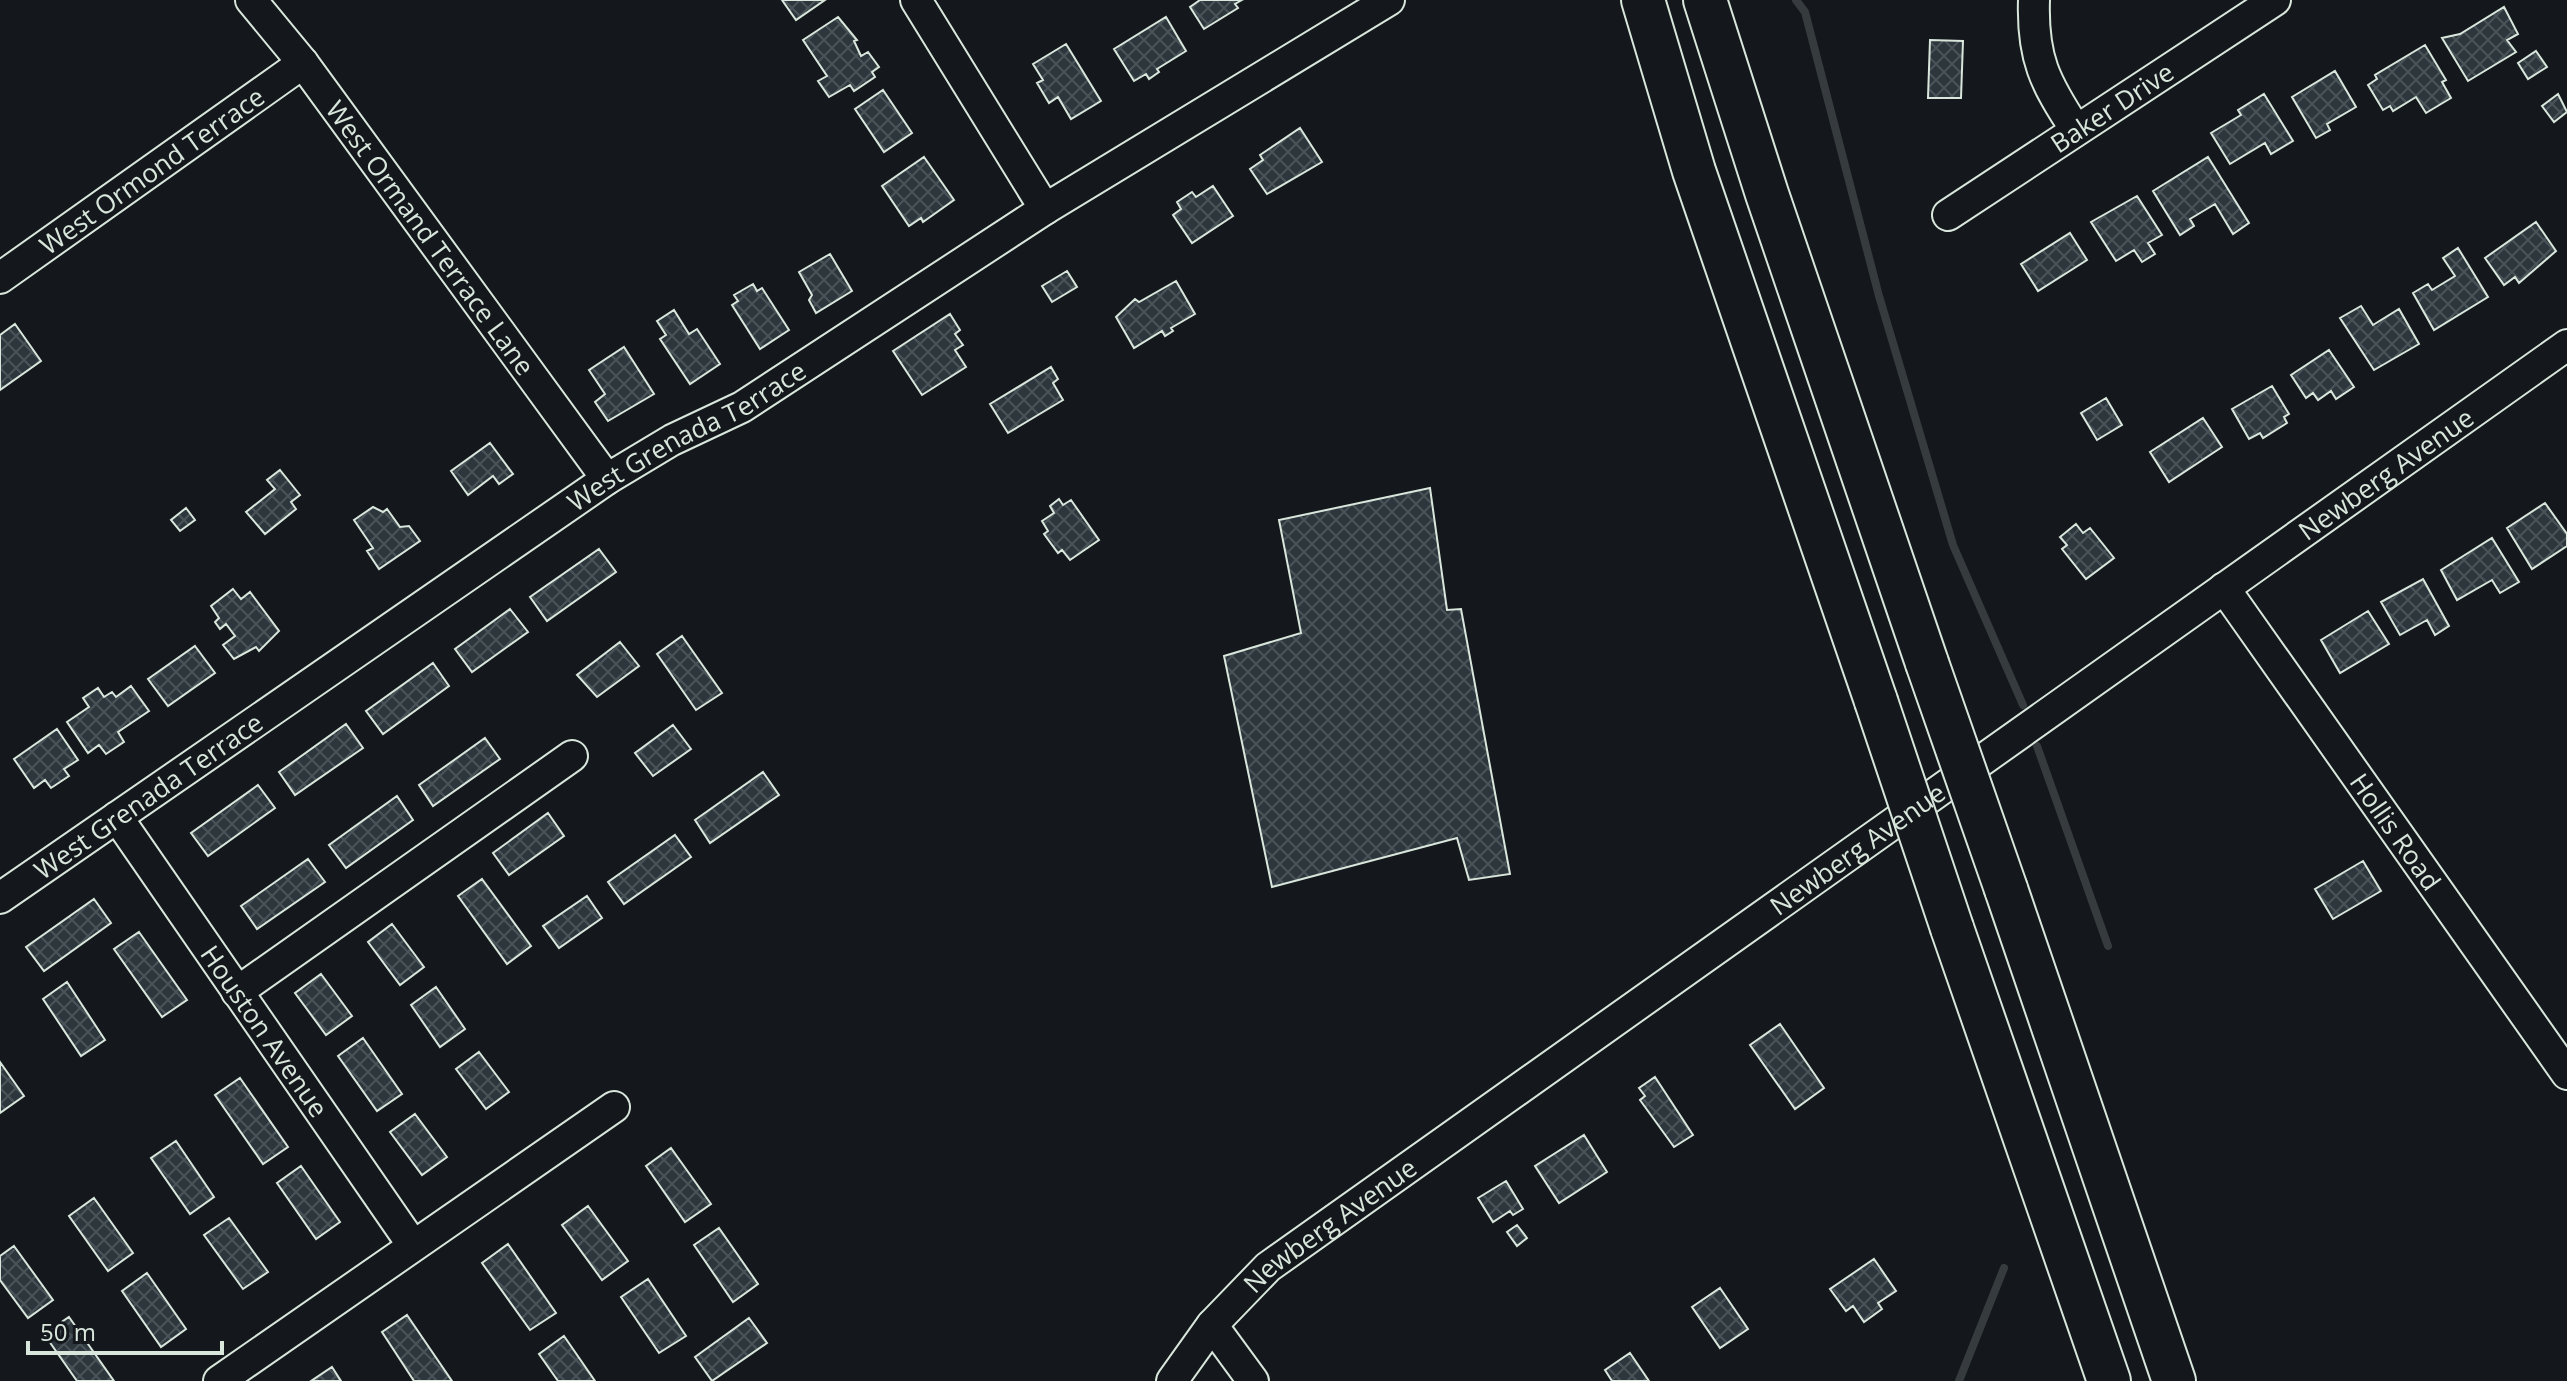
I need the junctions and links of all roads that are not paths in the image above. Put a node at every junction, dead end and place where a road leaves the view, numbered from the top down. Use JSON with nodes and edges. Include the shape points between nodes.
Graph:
{"nodes":[{"id":1,"x":251,"y":0,"type":"edge"},
{"id":2,"x":916,"y":0,"type":"edge"},
{"id":3,"x":1389,"y":0,"type":"edge"},
{"id":4,"x":1643,"y":0,"type":"edge"},
{"id":5,"x":1705,"y":0,"type":"edge"},
{"id":6,"x":2034,"y":0,"type":"edge"},
{"id":7,"x":2275,"y":0,"type":"edge"},
{"id":8,"x":303,"y":63,"type":"junction"},
{"id":9,"x":2076,"y":130,"type":"junction"},
{"id":10,"x":1045,"y":209,"type":"junction"},
{"id":11,"x":1948,"y":215,"type":"dead end"},
{"id":12,"x":0,"y":278,"type":"edge"},
{"id":13,"x":2567,"y":345,"type":"edge"},
{"id":14,"x":607,"y":479,"type":"junction"},
{"id":15,"x":2224,"y":588,"type":"junction"},
{"id":16,"x":572,"y":756,"type":"dead end"},
{"id":17,"x":117,"y":817,"type":"junction"},
{"id":18,"x":0,"y":898,"type":"edge"},
{"id":19,"x":237,"y":992,"type":"junction"},
{"id":20,"x":2567,"y":1074,"type":"edge"},
{"id":21,"x":614,"y":1107,"type":"dead end"},
{"id":22,"x":412,"y":1244,"type":"junction"},
{"id":23,"x":1212,"y":1325,"type":"junction"},
{"id":24,"x":259,"y":1370,"type":"edge"},
{"id":25,"x":219,"y":1381,"type":"edge"},
{"id":26,"x":1172,"y":1381,"type":"edge"},
{"id":27,"x":1253,"y":1381,"type":"edge"},
{"id":28,"x":2109,"y":1381,"type":"edge"},
{"id":29,"x":2174,"y":1381,"type":"edge"}],
"edges":[{"from":1,"to":8,"type":"street","name":"West Ormand Terrace Lane"},
{"from":2,"to":10,"type":"street"},
{"from":3,"to":10,"type":"street","name":"West Grenada Terrace"},
{"from":4,"to":28,"type":"highway","bridge":true,"via":[[1694,171]]},
{"from":5,"to":29,"type":"highway","bridge":true},
{"from":6,"to":9,"type":"street","via":[[2036,56],[2047,85]]},
{"from":7,"to":9,"type":"street","name":"Baker Drive"},
{"from":8,"to":12,"type":"street","name":"West Ormond Terrace"},
{"from":8,"to":14,"type":"street","name":"West Ormand Terrace Lane"},
{"from":9,"to":11,"type":"street","name":"Baker Drive"},
{"from":10,"to":14,"type":"street","name":"West Grenada Terrace","via":[[742,407]]},
{"from":13,"to":15,"type":"street","name":"Newberg Avenue"},
{"from":14,"to":17,"type":"street","name":"West Grenada Terrace"},
{"from":15,"to":20,"type":"street","name":"Hollis Road"},
{"from":15,"to":23,"type":"street","name":"Newberg Avenue","via":[[1268,1267]]},
{"from":16,"to":19,"type":"street"},
{"from":17,"to":18,"type":"street","name":"West Grenada Terrace"},
{"from":17,"to":19,"type":"street","name":"Houston Avenue"},
{"from":19,"to":22,"type":"street","name":"Houston Avenue"},
{"from":21,"to":22,"type":"street"},
{"from":22,"to":24,"type":"street"},
{"from":23,"to":26,"type":"street","name":"Newberg Avenue"},
{"from":23,"to":27,"type":"street"},
{"from":24,"to":25,"type":"street"}]}
